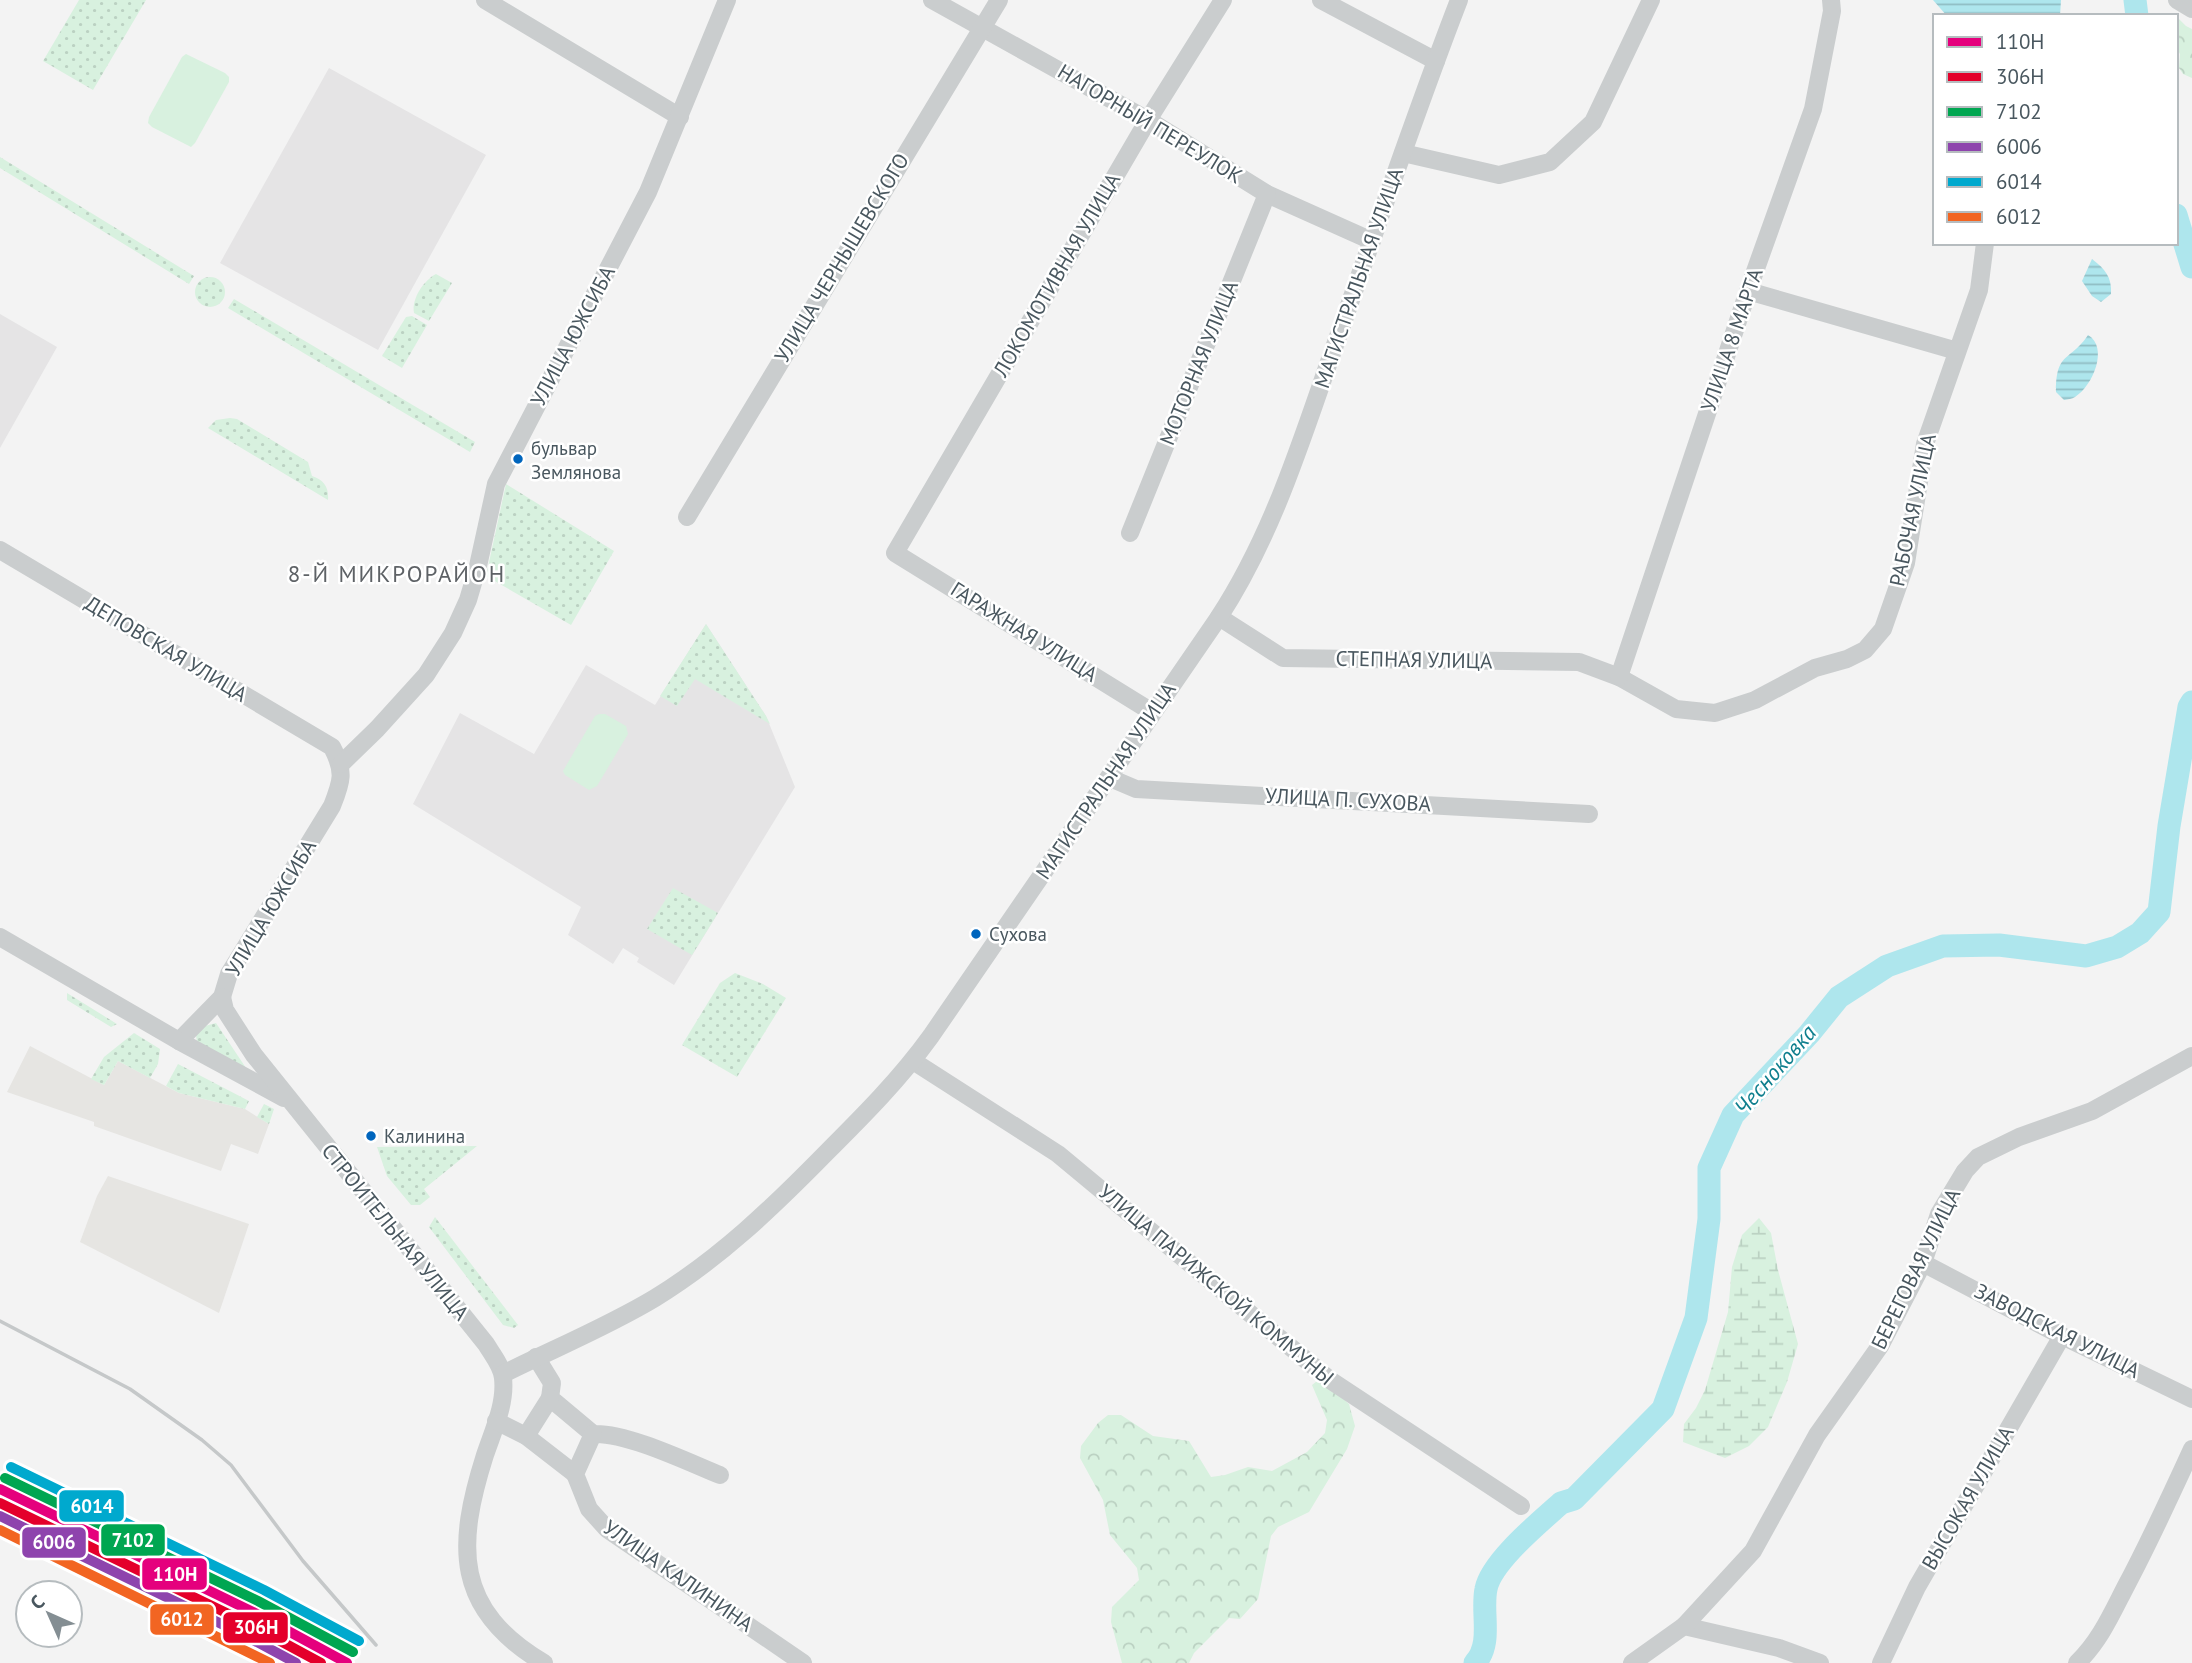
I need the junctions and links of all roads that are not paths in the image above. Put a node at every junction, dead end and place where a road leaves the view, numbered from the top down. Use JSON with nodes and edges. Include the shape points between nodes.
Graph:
{"nodes":[{"id":1,"x":485,"y":0,"type":"edge"},
{"id":2,"x":727,"y":0,"type":"edge"},
{"id":3,"x":932,"y":0,"type":"edge"},
{"id":4,"x":999,"y":0,"type":"edge"},
{"id":5,"x":1223,"y":0,"type":"edge"},
{"id":6,"x":1321,"y":0,"type":"edge"},
{"id":7,"x":1459,"y":0,"type":"edge"},
{"id":8,"x":1651,"y":0,"type":"edge"},
{"id":9,"x":1831,"y":0,"type":"edge"},
{"id":10,"x":2177,"y":0,"type":"edge"},
{"id":11,"x":2192,"y":9,"type":"edge"},
{"id":12,"x":984,"y":27,"type":"junction"},
{"id":13,"x":1436,"y":61,"type":"junction"},
{"id":14,"x":680,"y":117,"type":"junction"},
{"id":15,"x":1148,"y":120,"type":"junction"},
{"id":16,"x":1403,"y":153,"type":"junction"},
{"id":17,"x":1267,"y":194,"type":"junction"},
{"id":18,"x":1372,"y":241,"type":"junction"},
{"id":19,"x":1985,"y":245,"type":"edge"},
{"id":20,"x":1748,"y":291,"type":"junction"},
{"id":21,"x":1957,"y":351,"type":"junction"},
{"id":22,"x":687,"y":517,"type":"dead end"},
{"id":23,"x":1130,"y":533,"type":"dead end"},
{"id":24,"x":0,"y":550,"type":"edge"},
{"id":25,"x":895,"y":553,"type":"joint"},
{"id":26,"x":1219,"y":617,"type":"junction"},
{"id":27,"x":1619,"y":677,"type":"junction"},
{"id":28,"x":1152,"y":712,"type":"junction"},
{"id":29,"x":341,"y":764,"type":"junction"},
{"id":30,"x":1110,"y":778,"type":"junction"},
{"id":31,"x":1589,"y":814,"type":"dead end"},
{"id":32,"x":0,"y":937,"type":"edge"},
{"id":33,"x":222,"y":997,"type":"junction"},
{"id":34,"x":179,"y":1041,"type":"junction"},
{"id":35,"x":2192,"y":1056,"type":"edge"},
{"id":36,"x":913,"y":1061,"type":"junction"},
{"id":37,"x":288,"y":1099,"type":"junction"},
{"id":38,"x":1923,"y":1263,"type":"junction"},
{"id":39,"x":2062,"y":1336,"type":"junction"},
{"id":40,"x":536,"y":1357,"type":"junction"},
{"id":41,"x":503,"y":1374,"type":"junction"},
{"id":42,"x":550,"y":1398,"type":"junction"},
{"id":43,"x":2192,"y":1399,"type":"edge"},
{"id":44,"x":496,"y":1421,"type":"junction"},
{"id":45,"x":593,"y":1434,"type":"junction"},
{"id":46,"x":526,"y":1436,"type":"junction"},
{"id":47,"x":2192,"y":1449,"type":"edge"},
{"id":48,"x":575,"y":1474,"type":"junction"},
{"id":49,"x":720,"y":1475,"type":"dead end"},
{"id":50,"x":1521,"y":1506,"type":"dead end"},
{"id":51,"x":1684,"y":1626,"type":"junction"},
{"id":52,"x":543,"y":1662,"type":"edge"},
{"id":53,"x":803,"y":1663,"type":"edge"},
{"id":54,"x":1632,"y":1663,"type":"edge"},
{"id":55,"x":1821,"y":1663,"type":"edge"},
{"id":56,"x":1881,"y":1663,"type":"edge"},
{"id":57,"x":2077,"y":1663,"type":"edge"}],
"edges":[{"from":1,"to":14,"type":"street"},
{"from":2,"to":14,"type":"street","name":"УЛИЦА ЮЖСИБА"},
{"from":3,"to":12,"type":"street","name":"НАГОРНЫЙ ПЕРЕУЛОК"},
{"from":4,"to":12,"type":"street","name":"УЛИЦА ЧЕРНЫШЕВСКОГО"},
{"from":5,"to":15,"type":"street","name":"ЛОКОМОТИВНАЯ УЛИЦА"},
{"from":6,"to":13,"type":"street"},
{"from":7,"to":13,"type":"street","name":"МАГИСТРАЛЬНАЯ УЛИЦА"},
{"from":8,"to":16,"type":"street","via":[[1593,122],[1550,162],[1499,175]]},
{"from":9,"to":20,"type":"street","name":"УЛИЦА 8 МАРТА","via":[[1812,109]]},
{"from":10,"to":11,"type":"street"},
{"from":12,"to":15,"type":"street","name":"НАГОРНЫЙ ПЕРЕУЛОК"},
{"from":12,"to":22,"type":"street","name":"УЛИЦА ЧЕРНЫШЕВСКОГО"},
{"from":13,"to":16,"type":"street","name":"МАГИСТРАЛЬНАЯ УЛИЦА"},
{"from":14,"to":29,"type":"street","name":"УЛИЦА ЮЖСИБА","via":[[643,203],[496,484],[478,566],[453,634],[426,675]]},
{"from":15,"to":17,"type":"street","name":"НАГОРНЫЙ ПЕРЕУЛОК"},
{"from":15,"to":25,"type":"street","name":"ЛОКОМОТИВНАЯ УЛИЦА"},
{"from":16,"to":18,"type":"street","name":"МАГИСТРАЛЬНАЯ УЛИЦА"},
{"from":17,"to":18,"type":"street","name":"НАГОРНЫЙ ПЕРЕУЛОК"},
{"from":17,"to":23,"type":"street","name":"МОТОРНАЯ УЛИЦА"},
{"from":18,"to":26,"type":"street","name":"МАГИСТРАЛЬНАЯ УЛИЦА","via":[[1275,512],[1242,582]]},
{"from":19,"to":21,"type":"street","name":"РАБОЧАЯ УЛИЦА","via":[[1979,290]]},
{"from":20,"to":21,"type":"street"},
{"from":20,"to":27,"type":"street","name":"УЛИЦА 8 МАРТА"},
{"from":21,"to":27,"type":"street","name":"РАБОЧАЯ УЛИЦА","via":[[1925,444],[1906,563],[1883,629],[1865,650],[1815,668],[1755,700],[1715,713],[1676,709]]},
{"from":24,"to":29,"type":"street","name":"ДЕПОВСКАЯ УЛИЦА","via":[[332,747]]},
{"from":25,"to":28,"type":"street","name":"ГАРАЖНАЯ УЛИЦА"},
{"from":26,"to":27,"type":"street","name":"СТЕПНАЯ УЛИЦА","via":[[1283,658],[1579,662]]},
{"from":26,"to":28,"type":"street","name":"МАГИСТРАЛЬНАЯ УЛИЦА"},
{"from":28,"to":30,"type":"street","name":"МАГИСТРАЛЬНАЯ УЛИЦА"},
{"from":29,"to":33,"type":"street","name":"УЛИЦА ЮЖСИБА","via":[[342,782],[332,806],[229,974]]},
{"from":30,"to":31,"type":"street","name":"УЛИЦА П. СУХОВА","via":[[1136,789]]},
{"from":30,"to":36,"type":"street","name":"МАГИСТРАЛЬНАЯ УЛИЦА"},
{"from":32,"to":34,"type":"street","name":"СТРОИТЕЛЬНАЯ УЛИЦА"},
{"from":33,"to":34,"type":"street","name":"УЛИЦА ЮЖСИБА"},
{"from":33,"to":37,"type":"street","via":[[236,1029]]},
{"from":34,"to":37,"type":"street","name":"СТРОИТЕЛЬНАЯ УЛИЦА"},
{"from":35,"to":38,"type":"street","name":"БЕРЕГОВАЯ УЛИЦА","via":[[2092,1111],[1978,1157],[1939,1214]]},
{"from":36,"to":40,"type":"street","name":"МАГИСТРАЛЬНАЯ УЛИЦА","via":[[776,1204],[714,1257],[627,1313]]},
{"from":36,"to":50,"type":"street","name":"УЛИЦА ПАРИЖСКОЙ КОММУНЫ","via":[[1058,1154],[1330,1380]]},
{"from":37,"to":41,"type":"street","name":"СТРОИТЕЛЬНАЯ УЛИЦА","via":[[486,1344]]},
{"from":38,"to":39,"type":"street","name":"ЗАВОДСКАЯ УЛИЦА"},
{"from":38,"to":51,"type":"street","name":"БЕРЕГОВАЯ УЛИЦА","via":[[1880,1346],[1817,1435],[1753,1551]]},
{"from":39,"to":43,"type":"street","name":"ЗАВОДСКАЯ УЛИЦА"},
{"from":39,"to":56,"type":"street","name":"ВЫСОКАЯ УЛИЦА","via":[[1917,1587]]},
{"from":40,"to":41,"type":"street","name":"МАГИСТРАЛЬНАЯ УЛИЦА"},
{"from":40,"to":42,"type":"street","via":[[552,1383]]},
{"from":41,"to":44,"type":"street"},
{"from":42,"to":45,"type":"street"},
{"from":42,"to":46,"type":"street"},
{"from":44,"to":46,"type":"street"},
{"from":44,"to":52,"type":"street","via":[[468,1519],[466,1562],[475,1592],[495,1624],[522,1650]]},
{"from":45,"to":48,"type":"street"},
{"from":45,"to":49,"type":"street","via":[[622,1438]]},
{"from":46,"to":48,"type":"street"},
{"from":47,"to":57,"type":"street","via":[[2103,1631]]},
{"from":48,"to":53,"type":"street","name":"УЛИЦА КАЛИНИНА","via":[[589,1509],[607,1529]]},
{"from":51,"to":54,"type":"street","name":"БЕРЕГОВАЯ УЛИЦА"},
{"from":51,"to":55,"type":"street","via":[[1779,1648]]}]}
